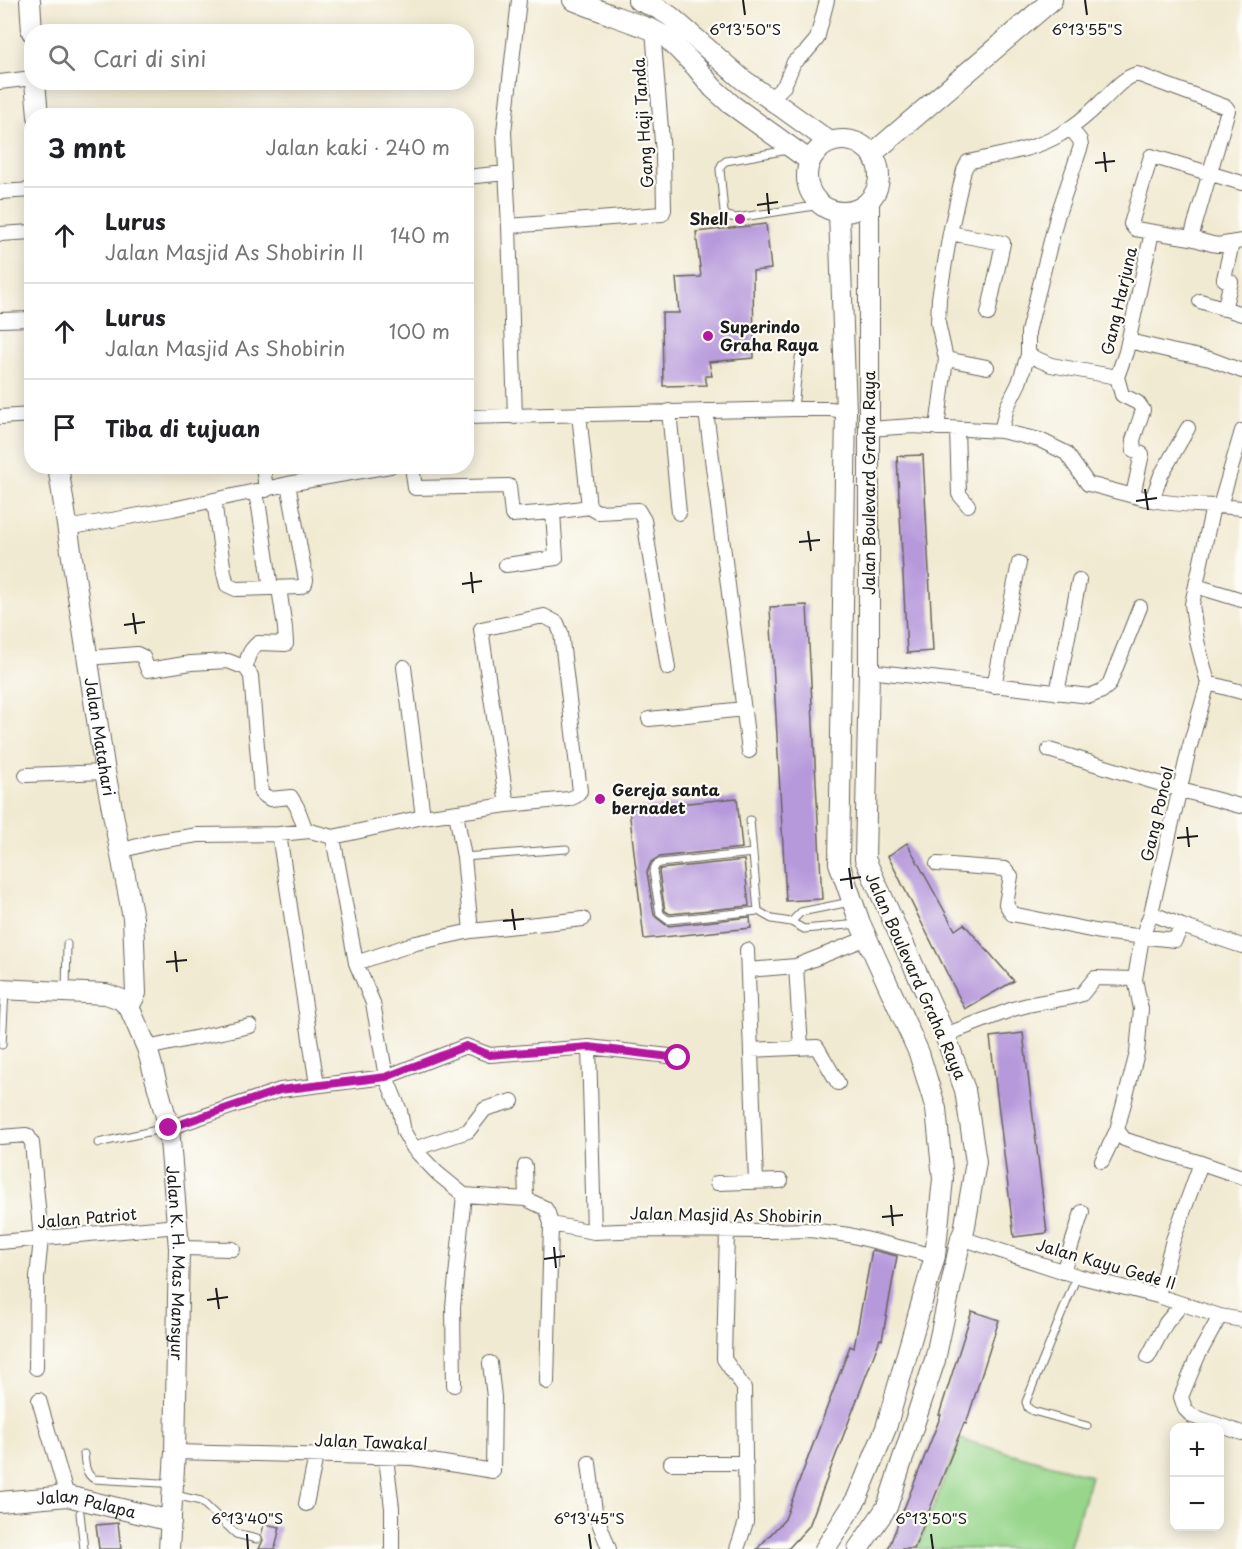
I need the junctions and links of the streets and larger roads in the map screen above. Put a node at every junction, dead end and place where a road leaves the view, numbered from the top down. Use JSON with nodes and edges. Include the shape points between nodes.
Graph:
{"nodes":[{"id":1,"x":30,"y":0,"type":"edge"},
{"id":2,"x":519,"y":0,"type":"edge"},
{"id":3,"x":573,"y":0,"type":"edge"},
{"id":4,"x":638,"y":0,"type":"edge"},
{"id":5,"x":827,"y":0,"type":"edge"},
{"id":6,"x":1052,"y":0,"type":"edge"},
{"id":7,"x":32,"y":24,"type":"edge"},
{"id":8,"x":653,"y":30,"type":"junction"},
{"id":9,"x":710,"y":51,"type":"junction"},
{"id":10,"x":696,"y":68,"type":"junction"},
{"id":11,"x":24,"y":79,"type":"edge"},
{"id":12,"x":0,"y":81,"type":"edge"},
{"id":13,"x":36,"y":90,"type":"edge"},
{"id":14,"x":770,"y":99,"type":"junction"},
{"id":15,"x":37,"y":108,"type":"edge"},
{"id":16,"x":1070,"y":128,"type":"junction"},
{"id":17,"x":830,"y":142,"type":"junction"},
{"id":18,"x":872,"y":154,"type":"junction"},
{"id":19,"x":810,"y":161,"type":"junction"},
{"id":20,"x":506,"y":173,"type":"junction"},
{"id":21,"x":1209,"y":174,"type":"junction"},
{"id":22,"x":474,"y":176,"type":"edge"},
{"id":23,"x":1240,"y":178,"type":"edge"},
{"id":24,"x":24,"y":190,"type":"edge"},
{"id":25,"x":0,"y":192,"type":"edge"},
{"id":26,"x":869,"y":201,"type":"junction"},
{"id":27,"x":830,"y":209,"type":"junction"},
{"id":28,"x":509,"y":226,"type":"junction"},
{"id":29,"x":1152,"y":231,"type":"junction"},
{"id":30,"x":24,"y":232,"type":"edge"},
{"id":31,"x":950,"y":233,"type":"junction"},
{"id":32,"x":0,"y":234,"type":"edge"},
{"id":33,"x":1191,"y":238,"type":"junction"},
{"id":34,"x":1237,"y":242,"type":"edge"},
{"id":35,"x":1200,"y":302,"type":"dead end"},
{"id":36,"x":1224,"y":309,"type":"junction"},
{"id":37,"x":988,"y":314,"type":"dead end"},
{"id":38,"x":1242,"y":314,"type":"edge"},
{"id":39,"x":24,"y":319,"type":"edge"},
{"id":40,"x":0,"y":320,"type":"edge"},
{"id":41,"x":1129,"y":341,"type":"junction"},
{"id":42,"x":1028,"y":355,"type":"junction"},
{"id":43,"x":946,"y":359,"type":"junction"},
{"id":44,"x":987,"y":367,"type":"dead end"},
{"id":45,"x":1242,"y":371,"type":"edge"},
{"id":46,"x":1117,"y":377,"type":"junction"},
{"id":47,"x":669,"y":411,"type":"junction"},
{"id":48,"x":706,"y":411,"type":"junction"},
{"id":49,"x":846,"y":411,"type":"junction"},
{"id":50,"x":579,"y":414,"type":"junction"},
{"id":51,"x":24,"y":416,"type":"edge"},
{"id":52,"x":0,"y":417,"type":"edge"},
{"id":53,"x":474,"y":417,"type":"edge"},
{"id":54,"x":515,"y":417,"type":"junction"},
{"id":55,"x":937,"y":428,"type":"junction"},
{"id":56,"x":1188,"y":428,"type":"dead end"},
{"id":57,"x":868,"y":429,"type":"junction"},
{"id":58,"x":957,"y":429,"type":"junction"},
{"id":59,"x":1001,"y":431,"type":"junction"},
{"id":60,"x":1242,"y":431,"type":"edge"},
{"id":61,"x":59,"y":474,"type":"edge"},
{"id":62,"x":263,"y":474,"type":"edge"},
{"id":63,"x":345,"y":474,"type":"edge"},
{"id":64,"x":413,"y":474,"type":"edge"},
{"id":65,"x":288,"y":484,"type":"junction"},
{"id":66,"x":261,"y":491,"type":"junction"},
{"id":67,"x":1132,"y":495,"type":"junction"},
{"id":68,"x":214,"y":500,"type":"junction"},
{"id":69,"x":1152,"y":500,"type":"junction"},
{"id":70,"x":968,"y":505,"type":"dead end"},
{"id":71,"x":1216,"y":506,"type":"junction"},
{"id":72,"x":589,"y":507,"type":"junction"},
{"id":73,"x":1242,"y":508,"type":"edge"},
{"id":74,"x":553,"y":512,"type":"junction"},
{"id":75,"x":680,"y":513,"type":"dead end"},
{"id":76,"x":67,"y":528,"type":"junction"},
{"id":77,"x":1019,"y":562,"type":"dead end"},
{"id":78,"x":506,"y":565,"type":"dead end"},
{"id":79,"x":1079,"y":580,"type":"dead end"},
{"id":80,"x":1196,"y":586,"type":"junction"},
{"id":81,"x":275,"y":588,"type":"junction"},
{"id":82,"x":1242,"y":600,"type":"edge"},
{"id":83,"x":1140,"y":607,"type":"dead end"},
{"id":84,"x":87,"y":658,"type":"junction"},
{"id":85,"x":404,"y":667,"type":"dead end"},
{"id":86,"x":246,"y":668,"type":"junction"},
{"id":87,"x":668,"y":668,"type":"dead end"},
{"id":88,"x":869,"y":671,"type":"junction"},
{"id":89,"x":1208,"y":683,"type":"junction"},
{"id":90,"x":994,"y":686,"type":"junction"},
{"id":91,"x":1242,"y":692,"type":"edge"},
{"id":92,"x":1058,"y":693,"type":"junction"},
{"id":93,"x":744,"y":709,"type":"junction"},
{"id":94,"x":649,"y":719,"type":"dead end"},
{"id":95,"x":1049,"y":750,"type":"dead end"},
{"id":96,"x":749,"y":751,"type":"dead end"},
{"id":97,"x":105,"y":772,"type":"junction"},
{"id":98,"x":26,"y":775,"type":"dead end"},
{"id":99,"x":1180,"y":790,"type":"junction"},
{"id":100,"x":507,"y":805,"type":"junction"},
{"id":101,"x":1240,"y":806,"type":"dead end"},
{"id":102,"x":456,"y":813,"type":"junction"},
{"id":103,"x":423,"y":817,"type":"junction"},
{"id":104,"x":306,"y":831,"type":"junction"},
{"id":105,"x":279,"y":834,"type":"junction"},
{"id":106,"x":333,"y":837,"type":"junction"},
{"id":107,"x":120,"y":851,"type":"junction"},
{"id":108,"x":865,"y":859,"type":"junction"},
{"id":109,"x":839,"y":863,"type":"junction"},
{"id":110,"x":937,"y":864,"type":"dead end"},
{"id":111,"x":1151,"y":913,"type":"junction"},
{"id":112,"x":583,"y":919,"type":"dead end"},
{"id":113,"x":1182,"y":926,"type":"junction"},
{"id":114,"x":471,"y":931,"type":"junction"},
{"id":115,"x":864,"y":931,"type":"junction"},
{"id":116,"x":1142,"y":937,"type":"junction"},
{"id":117,"x":1242,"y":946,"type":"edge"},
{"id":118,"x":747,"y":950,"type":"dead end"},
{"id":119,"x":356,"y":963,"type":"junction"},
{"id":120,"x":796,"y":966,"type":"junction"},
{"id":121,"x":748,"y":970,"type":"junction"},
{"id":122,"x":1135,"y":980,"type":"junction"},
{"id":123,"x":3,"y":990,"type":"edge"},
{"id":124,"x":129,"y":1007,"type":"junction"},
{"id":125,"x":250,"y":1026,"type":"dead end"},
{"id":126,"x":945,"y":1035,"type":"junction"},
{"id":127,"x":589,"y":1047,"type":"junction"},
{"id":128,"x":147,"y":1048,"type":"junction"},
{"id":129,"x":801,"y":1048,"type":"junction"},
{"id":130,"x":751,"y":1050,"type":"junction"},
{"id":131,"x":678,"y":1058,"type":"dead end"},
{"id":132,"x":386,"y":1077,"type":"junction"},
{"id":133,"x":838,"y":1083,"type":"dead end"},
{"id":134,"x":317,"y":1084,"type":"junction"},
{"id":135,"x":512,"y":1101,"type":"dead end"},
{"id":136,"x":169,"y":1128,"type":"junction"},
{"id":137,"x":1117,"y":1130,"type":"junction"},
{"id":138,"x":0,"y":1137,"type":"edge"},
{"id":139,"x":414,"y":1149,"type":"junction"},
{"id":140,"x":1102,"y":1161,"type":"dead end"},
{"id":141,"x":1201,"y":1162,"type":"junction"},
{"id":142,"x":525,"y":1166,"type":"dead end"},
{"id":143,"x":1242,"y":1177,"type":"edge"},
{"id":144,"x":756,"y":1181,"type":"junction"},
{"id":145,"x":781,"y":1181,"type":"dead end"},
{"id":146,"x":717,"y":1183,"type":"dead end"},
{"id":147,"x":464,"y":1195,"type":"junction"},
{"id":148,"x":526,"y":1199,"type":"junction"},
{"id":149,"x":1082,"y":1212,"type":"dead end"},
{"id":150,"x":550,"y":1224,"type":"junction"},
{"id":151,"x":178,"y":1226,"type":"junction"},
{"id":152,"x":727,"y":1230,"type":"junction"},
{"id":153,"x":594,"y":1232,"type":"junction"},
{"id":154,"x":961,"y":1238,"type":"junction"},
{"id":155,"x":40,"y":1239,"type":"junction"},
{"id":156,"x":0,"y":1242,"type":"edge"},
{"id":157,"x":179,"y":1248,"type":"junction"},
{"id":158,"x":232,"y":1249,"type":"dead end"},
{"id":159,"x":935,"y":1256,"type":"junction"},
{"id":160,"x":1070,"y":1274,"type":"junction"},
{"id":161,"x":1158,"y":1296,"type":"junction"},
{"id":162,"x":1182,"y":1304,"type":"junction"},
{"id":163,"x":1220,"y":1316,"type":"junction"},
{"id":164,"x":1242,"y":1320,"type":"edge"},
{"id":165,"x":1148,"y":1357,"type":"dead end"},
{"id":166,"x":490,"y":1364,"type":"dead end"},
{"id":167,"x":36,"y":1368,"type":"dead end"},
{"id":168,"x":547,"y":1382,"type":"dead end"},
{"id":169,"x":453,"y":1385,"type":"dead end"},
{"id":170,"x":39,"y":1400,"type":"dead end"},
{"id":171,"x":1242,"y":1433,"type":"edge"},
{"id":172,"x":175,"y":1452,"type":"junction"},
{"id":173,"x":316,"y":1456,"type":"junction"},
{"id":174,"x":386,"y":1458,"type":"junction"},
{"id":175,"x":746,"y":1462,"type":"junction"},
{"id":176,"x":589,"y":1463,"type":"dead end"},
{"id":177,"x":671,"y":1463,"type":"dead end"},
{"id":178,"x":67,"y":1496,"type":"junction"},
{"id":179,"x":1,"y":1497,"type":"edge"},
{"id":180,"x":306,"y":1504,"type":"dead end"},
{"id":181,"x":171,"y":1521,"type":"junction"},
{"id":182,"x":169,"y":1549,"type":"edge"},
{"id":183,"x":392,"y":1549,"type":"edge"},
{"id":184,"x":609,"y":1549,"type":"edge"},
{"id":185,"x":737,"y":1549,"type":"edge"},
{"id":186,"x":825,"y":1549,"type":"edge"},
{"id":187,"x":858,"y":1549,"type":"edge"}],
"edges":[{"from":1,"to":7,"type":"main road"},
{"from":2,"to":20,"type":"street","via":[[504,132]]},
{"from":3,"to":8,"type":"main road"},
{"from":4,"to":9,"type":"main road","via":[[670,16]]},
{"from":5,"to":14,"type":"street","via":[[817,39],[794,62],[784,86]]},
{"from":6,"to":18,"type":"main road"},
{"from":8,"to":10,"type":"main road","via":[[666,37]]},
{"from":8,"to":28,"type":"street","name":"Gang Haji Tanda","via":[[663,154],[662,214]]},
{"from":9,"to":10,"type":"main road"},
{"from":9,"to":14,"type":"main road"},
{"from":10,"to":19,"type":"main road","via":[[732,105]]},
{"from":11,"to":12,"type":"street"},
{"from":13,"to":15,"type":"main road"},
{"from":14,"to":17,"type":"main road"},
{"from":16,"to":21,"type":"street","via":[[1125,79],[1137,74],[1226,107]]},
{"from":16,"to":31,"type":"street","via":[[1019,152],[968,162]]},
{"from":16,"to":42,"type":"street","via":[[1081,146],[1057,217],[1028,332]]},
{"from":17,"to":18,"type":"main road","via":[[853,141]]},
{"from":17,"to":19,"type":"main road","via":[[818,149]]},
{"from":18,"to":26,"type":"main road","via":[[879,173]]},
{"from":19,"to":27,"type":"main road","via":[[809,190]]},
{"from":20,"to":22,"type":"street"},
{"from":20,"to":28,"type":"street"},
{"from":21,"to":23,"type":"street"},
{"from":21,"to":29,"type":"street","via":[[1151,156],[1131,224],[1135,229]]},
{"from":21,"to":33,"type":"street"},
{"from":24,"to":25,"type":"street"},
{"from":26,"to":27,"type":"main road","via":[[856,211]]},
{"from":26,"to":57,"type":"main road","name":"Jalan Boulevard Graha Raya"},
{"from":27,"to":49,"type":"main road","name":"Jalan Boulevard Graha Raya"},
{"from":28,"to":54,"type":"street"},
{"from":29,"to":33,"type":"street"},
{"from":29,"to":41,"type":"street","name":"Gang Harjuna"},
{"from":30,"to":32,"type":"street"},
{"from":31,"to":37,"type":"street","via":[[1003,243]]},
{"from":31,"to":43,"type":"street","via":[[938,323]]},
{"from":33,"to":34,"type":"street","via":[[1212,244]]},
{"from":34,"to":36,"type":"street","via":[[1224,279],[1230,282]]},
{"from":35,"to":36,"type":"street"},
{"from":36,"to":38,"type":"street"},
{"from":39,"to":40,"type":"street"},
{"from":41,"to":45,"type":"street","via":[[1210,359]]},
{"from":41,"to":46,"type":"street","name":"Gang Harjuna"},
{"from":42,"to":46,"type":"street","via":[[1051,365]]},
{"from":42,"to":59,"type":"street"},
{"from":43,"to":44,"type":"street"},
{"from":43,"to":55,"type":"street"},
{"from":46,"to":67,"type":"street","via":[[1122,395],[1143,410],[1133,440],[1134,451],[1142,454]]},
{"from":47,"to":48,"type":"street"},
{"from":47,"to":50,"type":"street"},
{"from":47,"to":75,"type":"street"},
{"from":48,"to":49,"type":"street"},
{"from":48,"to":93,"type":"street"},
{"from":49,"to":109,"type":"main road","name":"Jalan Boulevard Graha Raya"},
{"from":50,"to":54,"type":"street"},
{"from":50,"to":72,"type":"street"},
{"from":51,"to":52,"type":"street"},
{"from":53,"to":54,"type":"street"},
{"from":55,"to":57,"type":"street"},
{"from":55,"to":58,"type":"street"},
{"from":56,"to":69,"type":"street","via":[[1161,475]]},
{"from":57,"to":88,"type":"main road","name":"Jalan Boulevard Graha Raya"},
{"from":58,"to":59,"type":"street"},
{"from":58,"to":70,"type":"street","via":[[959,494]]},
{"from":59,"to":67,"type":"street","via":[[1040,440],[1066,453],[1088,484]]},
{"from":60,"to":71,"type":"street"},
{"from":61,"to":76,"type":"main road","name":"Jalan Matahari"},
{"from":62,"to":66,"type":"street"},
{"from":63,"to":65,"type":"street"},
{"from":64,"to":74,"type":"street","via":[[415,488],[509,486],[512,515]]},
{"from":65,"to":66,"type":"street"},
{"from":65,"to":81,"type":"street","via":[[306,580],[300,587]]},
{"from":66,"to":68,"type":"street"},
{"from":66,"to":81,"type":"street","via":[[260,507]]},
{"from":67,"to":69,"type":"street"},
{"from":68,"to":76,"type":"street"},
{"from":68,"to":81,"type":"street","via":[[227,585],[236,589]]},
{"from":69,"to":71,"type":"street"},
{"from":71,"to":73,"type":"street"},
{"from":71,"to":80,"type":"street"},
{"from":72,"to":74,"type":"street"},
{"from":72,"to":87,"type":"street","via":[[598,512],[638,510],[644,520]]},
{"from":74,"to":78,"type":"street","via":[[556,558]]},
{"from":76,"to":84,"type":"main road","name":"Jalan Matahari"},
{"from":77,"to":90,"type":"street"},
{"from":79,"to":92,"type":"street"},
{"from":80,"to":82,"type":"street"},
{"from":80,"to":89,"type":"street","via":[[1192,604]]},
{"from":81,"to":86,"type":"street","via":[[286,644],[258,643],[247,657]]},
{"from":83,"to":92,"type":"street","via":[[1109,685],[1090,696]]},
{"from":84,"to":86,"type":"street","via":[[136,654],[148,670],[228,661]]},
{"from":84,"to":97,"type":"main road","name":"Jalan Matahari"},
{"from":85,"to":103,"type":"street"},
{"from":86,"to":104,"type":"street","via":[[251,676],[261,793],[270,799],[291,797]]},
{"from":88,"to":90,"type":"street"},
{"from":88,"to":108,"type":"main road","name":"Jalan Boulevard Graha Raya"},
{"from":89,"to":91,"type":"street"},
{"from":89,"to":99,"type":"street","name":"Gang Poncol"},
{"from":90,"to":92,"type":"street"},
{"from":93,"to":94,"type":"street"},
{"from":93,"to":96,"type":"street"},
{"from":95,"to":99,"type":"street"},
{"from":97,"to":98,"type":"street"},
{"from":97,"to":107,"type":"main road","name":"Jalan Matahari"},
{"from":99,"to":101,"type":"street"},
{"from":99,"to":111,"type":"street","name":"Gang Poncol"},
{"from":100,"to":100,"type":"street","via":[[569,799],[580,791],[561,633],[557,623],[543,616],[481,629]]},
{"from":100,"to":102,"type":"street"},
{"from":102,"to":103,"type":"street"},
{"from":102,"to":114,"type":"street"},
{"from":103,"to":106,"type":"street"},
{"from":104,"to":105,"type":"street"},
{"from":104,"to":106,"type":"street"},
{"from":105,"to":107,"type":"street","via":[[198,835]]},
{"from":105,"to":134,"type":"street"},
{"from":106,"to":119,"type":"street"},
{"from":107,"to":124,"type":"main road","name":"Jalan Matahari","via":[[133,918],[136,993]]},
{"from":108,"to":109,"type":"main road"},
{"from":108,"to":126,"type":"main road","name":"Jalan Boulevard Graha Raya"},
{"from":109,"to":115,"type":"main road","name":"Jalan Boulevard Graha Raya"},
{"from":110,"to":116,"type":"street","via":[[1005,869],[1011,876],[1006,904],[1012,914]]},
{"from":111,"to":113,"type":"street"},
{"from":111,"to":116,"type":"street","name":"Gang Poncol"},
{"from":112,"to":114,"type":"street"},
{"from":113,"to":116,"type":"street","via":[[1175,940]]},
{"from":113,"to":117,"type":"street"},
{"from":114,"to":119,"type":"street","via":[[416,943]]},
{"from":115,"to":120,"type":"street"},
{"from":115,"to":159,"type":"main road","name":"Jalan Boulevard Graha Raya","via":[[919,1053],[936,1109],[943,1179]]},
{"from":116,"to":122,"type":"street","name":"Gang Poncol"},
{"from":118,"to":121,"type":"street"},
{"from":119,"to":132,"type":"street","via":[[373,1003]]},
{"from":120,"to":121,"type":"street"},
{"from":120,"to":129,"type":"street"},
{"from":121,"to":130,"type":"street"},
{"from":122,"to":126,"type":"street","via":[[1095,978],[1082,994],[1072,998],[1013,1009]]},
{"from":122,"to":137,"type":"street","name":"Gang Poncol","via":[[1141,1009],[1137,1053]]},
{"from":123,"to":124,"type":"main road","via":[[106,994]]},
{"from":124,"to":128,"type":"main road","name":"Jalan K. H. Mas Mansyur"},
{"from":125,"to":128,"type":"street"},
{"from":126,"to":154,"type":"main road","name":"Jalan Boulevard Graha Raya","via":[[965,1090],[976,1161]]},
{"from":127,"to":131,"type":"street"},
{"from":127,"to":132,"type":"street","via":[[490,1055],[466,1046]]},
{"from":127,"to":153,"type":"street"},
{"from":128,"to":136,"type":"main road","name":"Jalan K. H. Mas Mansyur"},
{"from":129,"to":130,"type":"street"},
{"from":129,"to":133,"type":"street","via":[[817,1047]]},
{"from":130,"to":144,"type":"street"},
{"from":132,"to":134,"type":"street"},
{"from":132,"to":139,"type":"street","via":[[404,1132]]},
{"from":134,"to":136,"type":"street","via":[[280,1090]]},
{"from":135,"to":139,"type":"street","via":[[485,1109],[468,1131]]},
{"from":136,"to":151,"type":"main road","name":"Jalan K. H. Mas Mansyur"},
{"from":137,"to":140,"type":"street","name":"Gang Poncol"},
{"from":137,"to":141,"type":"street","via":[[1124,1139]]},
{"from":138,"to":155,"type":"street","via":[[26,1135],[32,1143]]},
{"from":139,"to":147,"type":"street"},
{"from":141,"to":143,"type":"street"},
{"from":141,"to":161,"type":"street"},
{"from":142,"to":148,"type":"street"},
{"from":144,"to":145,"type":"street"},
{"from":144,"to":146,"type":"street"},
{"from":147,"to":148,"type":"street"},
{"from":147,"to":169,"type":"street","via":[[453,1307]]},
{"from":148,"to":150,"type":"street","via":[[545,1208]]},
{"from":149,"to":160,"type":"street"},
{"from":150,"to":153,"type":"street","name":"Jalan Masjid As Shobirin"},
{"from":150,"to":168,"type":"street"},
{"from":151,"to":155,"type":"street","name":"Jalan Patriot"},
{"from":151,"to":157,"type":"main road","name":"Jalan K. H. Mas Mansyur"},
{"from":152,"to":153,"type":"street","name":"Jalan Masjid As Shobirin"},
{"from":152,"to":159,"type":"street","name":"Jalan Masjid As Shobirin","via":[[810,1230],[849,1235]]},
{"from":152,"to":175,"type":"street","via":[[724,1359],[744,1388]]},
{"from":154,"to":160,"type":"street","name":"Jalan Kayu Gede II"},
{"from":154,"to":187,"type":"main road","name":"Jalan Boulevard Graha Raya","via":[[936,1360],[886,1507]]},
{"from":155,"to":156,"type":"street","name":"Jalan Patriot"},
{"from":155,"to":167,"type":"street"},
{"from":157,"to":158,"type":"street"},
{"from":157,"to":172,"type":"main road","name":"Jalan K. H. Mas Mansyur"},
{"from":159,"to":186,"type":"main road","name":"Jalan Boulevard Graha Raya","via":[[886,1428],[857,1498]]},
{"from":160,"to":161,"type":"street","name":"Jalan Kayu Gede II"},
{"from":161,"to":162,"type":"street","name":"Jalan Kayu Gede II"},
{"from":162,"to":163,"type":"street","name":"Jalan Kayu Gede II"},
{"from":162,"to":165,"type":"street","via":[[1166,1323]]},
{"from":163,"to":164,"type":"street","name":"Jalan Kayu Gede II"},
{"from":163,"to":171,"type":"street","via":[[1181,1397],[1192,1416]]},
{"from":166,"to":174,"type":"street","name":"Jalan Tawakal","via":[[494,1471],[413,1458]]},
{"from":170,"to":178,"type":"street"},
{"from":172,"to":173,"type":"street","name":"Jalan Tawakal"},
{"from":172,"to":181,"type":"main road","name":"Jalan K. H. Mas Mansyur"},
{"from":173,"to":174,"type":"street","name":"Jalan Tawakal"},
{"from":173,"to":180,"type":"street"},
{"from":174,"to":183,"type":"street"},
{"from":175,"to":177,"type":"street"},
{"from":175,"to":185,"type":"street","via":[[746,1522]]},
{"from":176,"to":184,"type":"street","via":[[595,1512]]},
{"from":178,"to":179,"type":"main road","name":"Jalan Palapa"},
{"from":178,"to":181,"type":"main road","name":"Jalan Palapa"},
{"from":181,"to":182,"type":"main road","name":"Jalan K. H. Mas Mansyur"}]}
